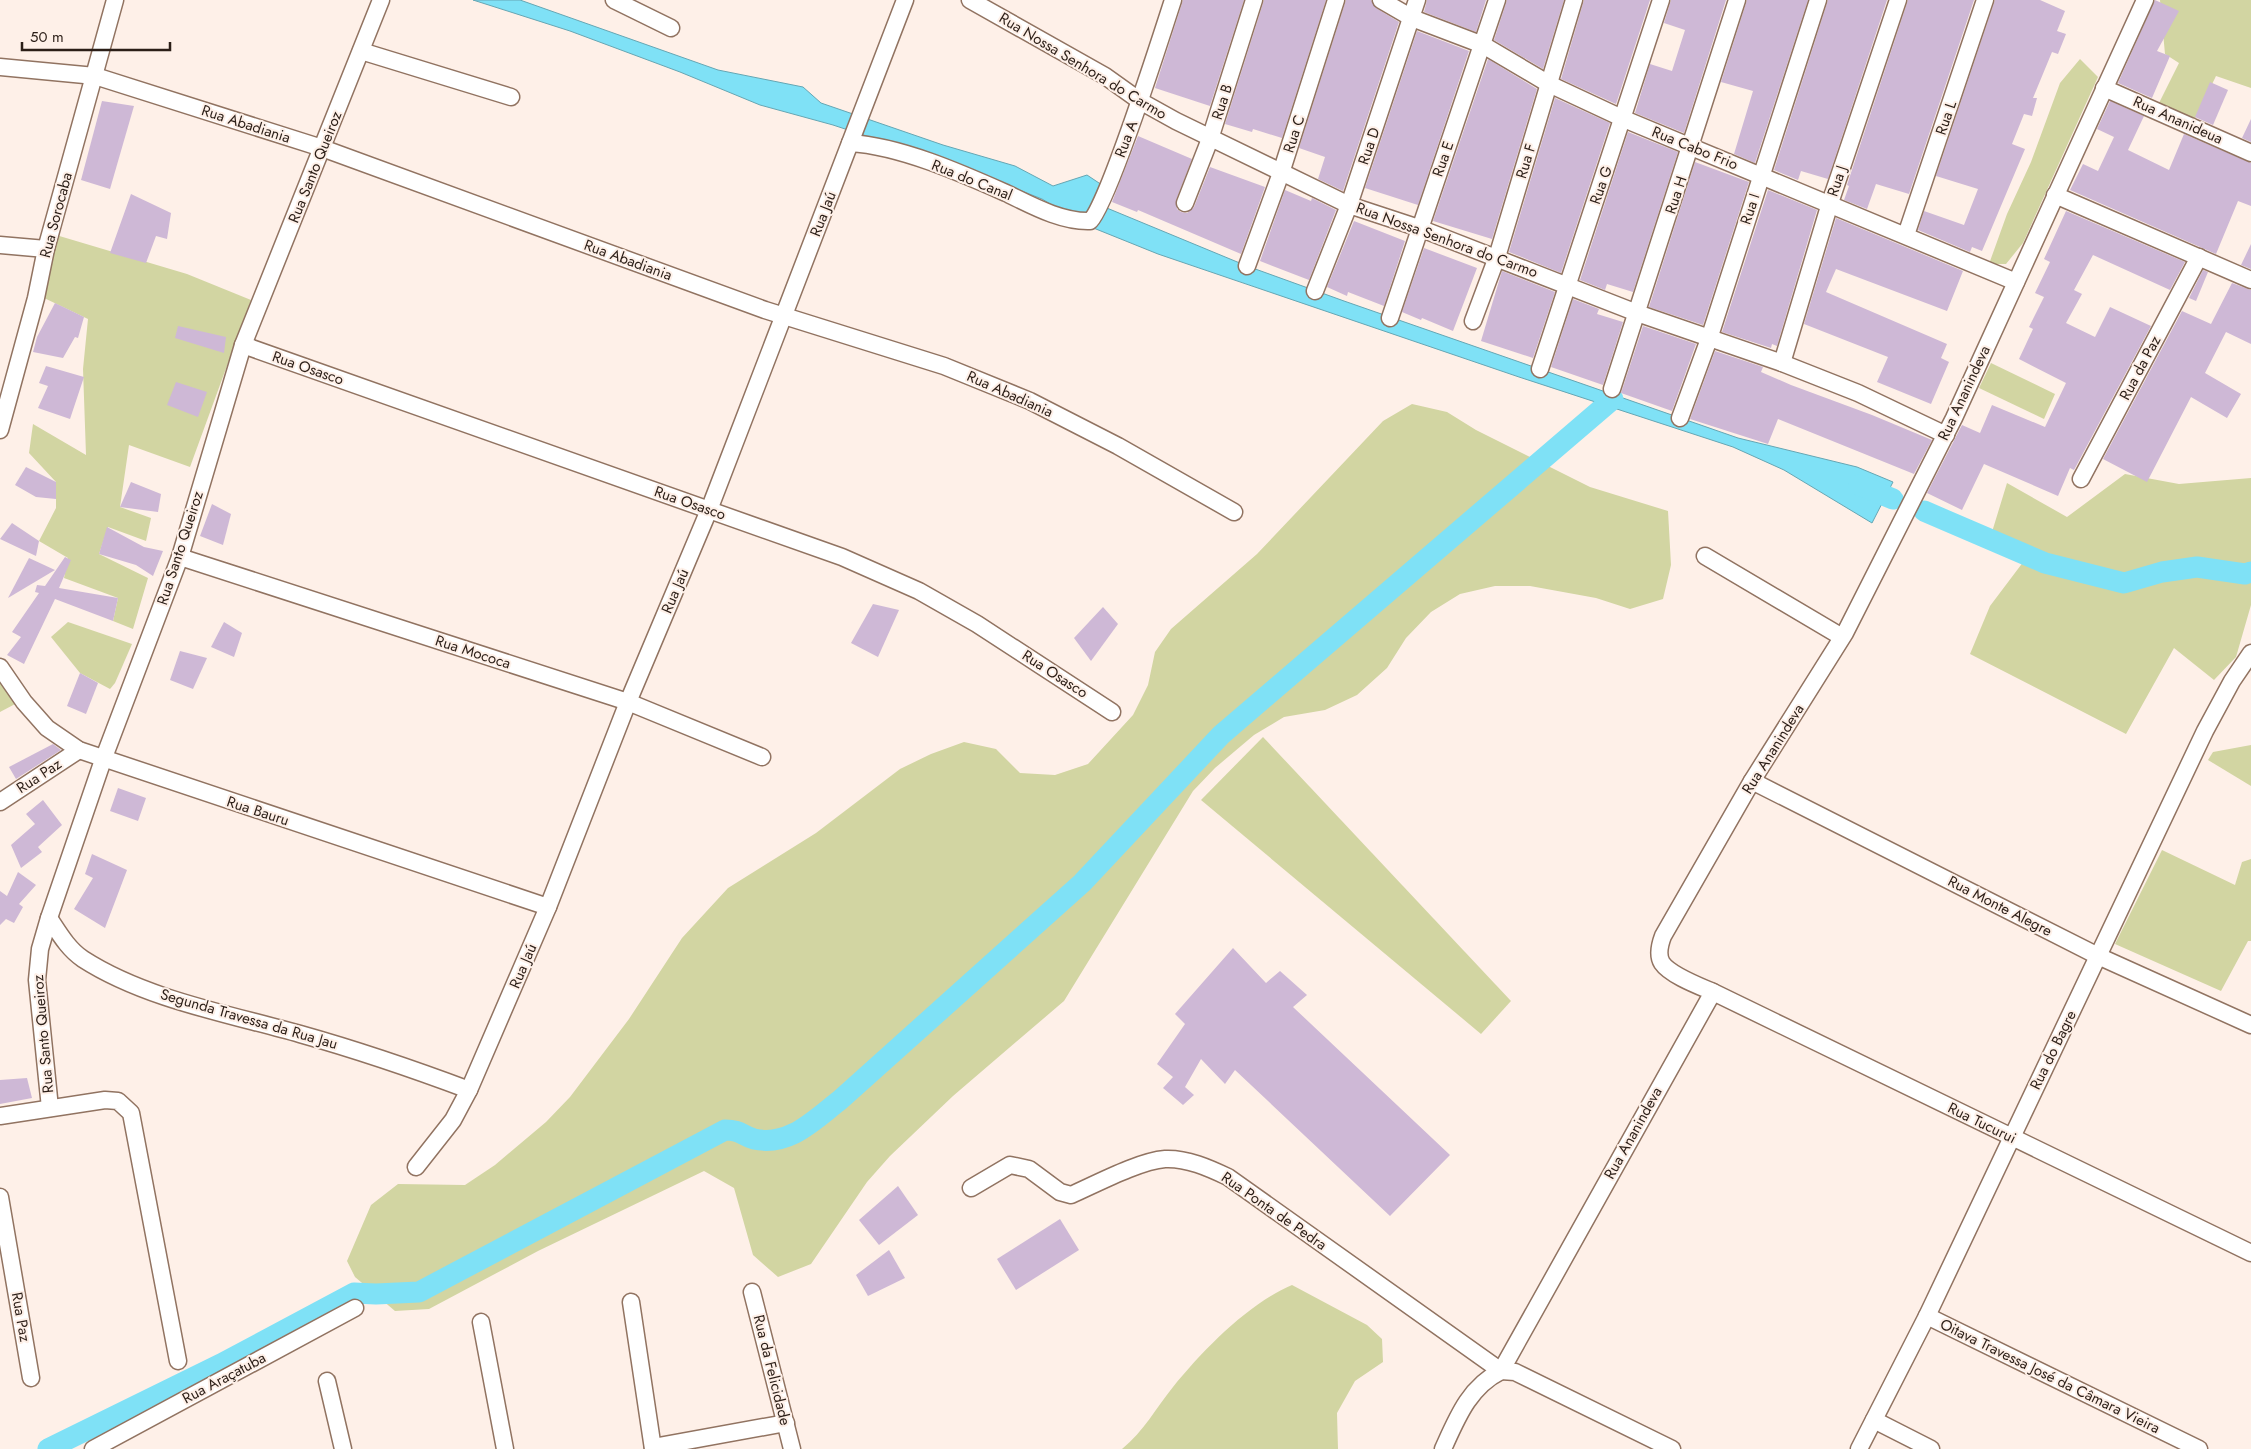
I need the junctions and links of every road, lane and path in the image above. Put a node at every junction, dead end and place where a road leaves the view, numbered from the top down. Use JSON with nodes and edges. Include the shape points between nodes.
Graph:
{"nodes":[{"id":1,"x":115,"y":0,"type":"edge"},
{"id":2,"x":381,"y":0,"type":"edge"},
{"id":3,"x":614,"y":0,"type":"edge"},
{"id":4,"x":905,"y":0,"type":"edge"},
{"id":5,"x":970,"y":0,"type":"edge"},
{"id":6,"x":1173,"y":0,"type":"edge"},
{"id":7,"x":1254,"y":0,"type":"edge"},
{"id":8,"x":1336,"y":0,"type":"edge"},
{"id":9,"x":1380,"y":0,"type":"edge"},
{"id":10,"x":1418,"y":0,"type":"edge"},
{"id":11,"x":1497,"y":0,"type":"edge"},
{"id":12,"x":1574,"y":0,"type":"edge"},
{"id":13,"x":1661,"y":0,"type":"edge"},
{"id":14,"x":1737,"y":0,"type":"edge"},
{"id":15,"x":1818,"y":0,"type":"edge"},
{"id":16,"x":1898,"y":0,"type":"edge"},
{"id":17,"x":1985,"y":0,"type":"edge"},
{"id":18,"x":2145,"y":0,"type":"edge"},
{"id":19,"x":1412,"y":18,"type":"junction"},
{"id":20,"x":671,"y":28,"type":"dead end"},
{"id":21,"x":1483,"y":45,"type":"junction"},
{"id":22,"x":361,"y":51,"type":"junction"},
{"id":23,"x":0,"y":66,"type":"edge"},
{"id":24,"x":95,"y":76,"type":"junction"},
{"id":25,"x":1549,"y":84,"type":"junction"},
{"id":26,"x":2104,"y":88,"type":"junction"},
{"id":27,"x":511,"y":97,"type":"dead end"},
{"id":28,"x":1140,"y":101,"type":"junction"},
{"id":29,"x":1624,"y":119,"type":"junction"},
{"id":30,"x":852,"y":138,"type":"junction"},
{"id":31,"x":1210,"y":139,"type":"junction"},
{"id":32,"x":1692,"y":147,"type":"junction"},
{"id":33,"x":322,"y":148,"type":"junction"},
{"id":34,"x":2251,"y":153,"type":"edge"},
{"id":35,"x":1281,"y":174,"type":"junction"},
{"id":36,"x":1762,"y":175,"type":"junction"},
{"id":37,"x":2055,"y":195,"type":"junction"},
{"id":38,"x":1185,"y":203,"type":"dead end"},
{"id":39,"x":1830,"y":203,"type":"junction"},
{"id":40,"x":1349,"y":205,"type":"junction"},
{"id":41,"x":1096,"y":212,"type":"joint"},
{"id":42,"x":1419,"y":228,"type":"junction"},
{"id":43,"x":1906,"y":235,"type":"junction"},
{"id":44,"x":0,"y":245,"type":"edge"},
{"id":45,"x":46,"y":249,"type":"junction"},
{"id":46,"x":1497,"y":257,"type":"junction"},
{"id":47,"x":2199,"y":257,"type":"junction"},
{"id":48,"x":1247,"y":266,"type":"dead end"},
{"id":49,"x":2251,"y":280,"type":"edge"},
{"id":50,"x":2016,"y":282,"type":"junction"},
{"id":51,"x":1567,"y":284,"type":"junction"},
{"id":52,"x":1316,"y":291,"type":"dead end"},
{"id":53,"x":1638,"y":313,"type":"junction"},
{"id":54,"x":784,"y":315,"type":"junction"},
{"id":55,"x":1390,"y":318,"type":"dead end"},
{"id":56,"x":1472,"y":320,"type":"dead end"},
{"id":57,"x":1709,"y":338,"type":"junction"},
{"id":58,"x":243,"y":345,"type":"junction"},
{"id":59,"x":1782,"y":363,"type":"junction"},
{"id":60,"x":1540,"y":369,"type":"dead end"},
{"id":61,"x":1612,"y":389,"type":"dead end"},
{"id":62,"x":1680,"y":418,"type":"dead end"},
{"id":63,"x":1,"y":424,"type":"edge"},
{"id":64,"x":1946,"y":435,"type":"junction"},
{"id":65,"x":2081,"y":479,"type":"dead end"},
{"id":66,"x":708,"y":510,"type":"junction"},
{"id":67,"x":1234,"y":512,"type":"dead end"},
{"id":68,"x":1705,"y":556,"type":"dead end"},
{"id":69,"x":180,"y":558,"type":"junction"},
{"id":70,"x":1842,"y":637,"type":"junction"},
{"id":71,"x":2251,"y":653,"type":"edge"},
{"id":72,"x":0,"y":667,"type":"edge"},
{"id":73,"x":628,"y":702,"type":"junction"},
{"id":74,"x":1112,"y":712,"type":"dead end"},
{"id":75,"x":79,"y":750,"type":"junction"},
{"id":76,"x":762,"y":757,"type":"dead end"},
{"id":77,"x":103,"y":760,"type":"junction"},
{"id":78,"x":1752,"y":781,"type":"junction"},
{"id":79,"x":0,"y":802,"type":"edge"},
{"id":80,"x":548,"y":908,"type":"junction"},
{"id":81,"x":49,"y":918,"type":"junction"},
{"id":82,"x":2098,"y":956,"type":"junction"},
{"id":83,"x":1712,"y":992,"type":"junction"},
{"id":84,"x":2251,"y":1025,"type":"edge"},
{"id":85,"x":469,"y":1090,"type":"junction"},
{"id":86,"x":50,"y":1108,"type":"junction"},
{"id":87,"x":0,"y":1116,"type":"edge"},
{"id":88,"x":2011,"y":1137,"type":"junction"},
{"id":89,"x":416,"y":1167,"type":"dead end"},
{"id":90,"x":971,"y":1188,"type":"dead end"},
{"id":91,"x":0,"y":1197,"type":"edge"},
{"id":92,"x":2251,"y":1253,"type":"edge"},
{"id":93,"x":752,"y":1292,"type":"dead end"},
{"id":94,"x":631,"y":1302,"type":"dead end"},
{"id":95,"x":355,"y":1308,"type":"dead end"},
{"id":96,"x":1927,"y":1316,"type":"junction"},
{"id":97,"x":481,"y":1322,"type":"dead end"},
{"id":98,"x":178,"y":1361,"type":"dead end"},
{"id":99,"x":1501,"y":1371,"type":"junction"},
{"id":100,"x":31,"y":1378,"type":"dead end"},
{"id":101,"x":327,"y":1382,"type":"dead end"},
{"id":102,"x":1874,"y":1420,"type":"junction"},
{"id":103,"x":786,"y":1423,"type":"junction"},
{"id":104,"x":653,"y":1448,"type":"edge"},
{"id":105,"x":93,"y":1449,"type":"edge"},
{"id":106,"x":343,"y":1449,"type":"edge"},
{"id":107,"x":505,"y":1449,"type":"edge"},
{"id":108,"x":792,"y":1449,"type":"edge"},
{"id":109,"x":1443,"y":1449,"type":"edge"},
{"id":110,"x":1672,"y":1449,"type":"edge"},
{"id":111,"x":1859,"y":1449,"type":"edge"},
{"id":112,"x":1931,"y":1449,"type":"edge"},
{"id":113,"x":2199,"y":1449,"type":"edge"}],
"edges":[{"from":1,"to":24,"type":"street","name":"Rua Sorocaba"},
{"from":2,"to":22,"type":"street","name":"Rua Santo Queiroz"},
{"from":3,"to":20,"type":"street"},
{"from":4,"to":30,"type":"street","name":"Rua Jaú"},
{"from":5,"to":28,"type":"street","name":"Rua Nossa Senhora do Carmo","via":[[1105,76]]},
{"from":6,"to":28,"type":"street","name":"Rua A"},
{"from":7,"to":31,"type":"street","name":"Rua B"},
{"from":8,"to":35,"type":"street","name":"Rua C"},
{"from":9,"to":19,"type":"street","name":"Rua Cabo Frio"},
{"from":10,"to":19,"type":"street","name":"Rua D"},
{"from":11,"to":21,"type":"street","name":"Rua E"},
{"from":12,"to":25,"type":"street","name":"Rua F"},
{"from":13,"to":29,"type":"street","name":"Rua G"},
{"from":14,"to":32,"type":"street","name":"Rua H"},
{"from":15,"to":36,"type":"street","name":"Rua I"},
{"from":16,"to":39,"type":"street","name":"Rua J"},
{"from":17,"to":43,"type":"street","name":"Rua L"},
{"from":18,"to":26,"type":"street","name":"Rua Ananindeva"},
{"from":19,"to":21,"type":"street","name":"Rua Cabo Frio"},
{"from":19,"to":40,"type":"street","name":"Rua D"},
{"from":21,"to":25,"type":"street","name":"Rua Cabo Frio"},
{"from":21,"to":42,"type":"street","name":"Rua E"},
{"from":22,"to":27,"type":"street"},
{"from":22,"to":33,"type":"street","name":"Rua Santo Queiroz"},
{"from":23,"to":24,"type":"street","name":"Rua Abadiania"},
{"from":24,"to":33,"type":"street","name":"Rua Abadiania"},
{"from":24,"to":45,"type":"street","name":"Rua Sorocaba"},
{"from":25,"to":29,"type":"street","name":"Rua Cabo Frio"},
{"from":25,"to":46,"type":"street","name":"Rua F"},
{"from":26,"to":34,"type":"street","name":"Rua Ananideua"},
{"from":26,"to":37,"type":"street","name":"Rua Ananindeva"},
{"from":28,"to":31,"type":"street","name":"Rua Nossa Senhora do Carmo"},
{"from":28,"to":41,"type":"street","name":"Rua A"},
{"from":29,"to":32,"type":"street","name":"Rua Cabo Frio"},
{"from":29,"to":51,"type":"street","name":"Rua G"},
{"from":30,"to":41,"type":"street","name":"Rua do Canal","via":[[962,174],[1053,214],[1086,221]]},
{"from":30,"to":54,"type":"street","name":"Rua Jaú"},
{"from":31,"to":35,"type":"street","name":"Rua Nossa Senhora do Carmo"},
{"from":31,"to":38,"type":"street","name":"Rua B"},
{"from":32,"to":36,"type":"street","name":"Rua Cabo Frio"},
{"from":32,"to":53,"type":"street","name":"Rua H"},
{"from":33,"to":54,"type":"street","name":"Rua Abadiania"},
{"from":33,"to":58,"type":"street","name":"Rua Santo Queiroz"},
{"from":35,"to":40,"type":"street","name":"Rua Nossa Senhora do Carmo"},
{"from":35,"to":48,"type":"street","name":"Rua C"},
{"from":36,"to":39,"type":"street","name":"Rua Cabo Frio"},
{"from":36,"to":57,"type":"street","name":"Rua I"},
{"from":37,"to":47,"type":"street"},
{"from":37,"to":50,"type":"street","name":"Rua Ananindeva"},
{"from":39,"to":43,"type":"street","name":"Rua Cabo Frio"},
{"from":39,"to":59,"type":"street","name":"Rua J"},
{"from":40,"to":42,"type":"street","name":"Rua Nossa Senhora do Carmo"},
{"from":40,"to":52,"type":"street","name":"Rua D"},
{"from":42,"to":46,"type":"street","name":"Rua Nossa Senhora do Carmo"},
{"from":42,"to":55,"type":"street","name":"Rua E"},
{"from":43,"to":50,"type":"street","name":"Rua Cabo Frio"},
{"from":44,"to":45,"type":"street"},
{"from":45,"to":63,"type":"street","name":"Rua Sorocaba","via":[[36,298]]},
{"from":46,"to":51,"type":"street","name":"Rua Nossa Senhora do Carmo"},
{"from":46,"to":56,"type":"street","name":"Rua F"},
{"from":47,"to":49,"type":"street"},
{"from":47,"to":65,"type":"street","name":"Rua da Paz"},
{"from":50,"to":64,"type":"street","name":"Rua Ananindeva"},
{"from":51,"to":53,"type":"street","name":"Rua Nossa Senhora do Carmo"},
{"from":51,"to":60,"type":"street","name":"Rua G"},
{"from":53,"to":57,"type":"street","name":"Rua Nossa Senhora do Carmo"},
{"from":53,"to":61,"type":"street","name":"Rua H"},
{"from":54,"to":66,"type":"street","name":"Rua Jaú"},
{"from":54,"to":67,"type":"street","name":"Rua Abadiania","via":[[944,366],[1030,401],[1118,446]]},
{"from":57,"to":59,"type":"street","name":"Rua Nossa Senhora do Carmo"},
{"from":57,"to":62,"type":"street","name":"Rua I"},
{"from":58,"to":66,"type":"street","name":"Rua Osasco"},
{"from":58,"to":69,"type":"street","name":"Rua Santo Queiroz"},
{"from":59,"to":64,"type":"street","name":"Rua Nossa Senhora do Carmo","via":[[1858,393]]},
{"from":64,"to":70,"type":"street","name":"Rua Ananindeva"},
{"from":66,"to":73,"type":"street","name":"Rua Jaú"},
{"from":66,"to":74,"type":"street","name":"Rua Osasco","via":[[842,557],[919,591],[977,624]]},
{"from":68,"to":70,"type":"street"},
{"from":69,"to":73,"type":"street","name":"Rua Mococa"},
{"from":69,"to":77,"type":"street","name":"Rua Santo Queiroz"},
{"from":70,"to":78,"type":"street","name":"Rua Ananindeva"},
{"from":71,"to":82,"type":"street","name":"Rua do Bagre","via":[[2205,731]]},
{"from":72,"to":75,"type":"street","name":"Rua Bauru","via":[[47,728]]},
{"from":73,"to":76,"type":"street","name":"Rua Mococa"},
{"from":73,"to":80,"type":"street","name":"Rua Jaú"},
{"from":75,"to":77,"type":"street","name":"Rua Bauru"},
{"from":75,"to":79,"type":"street","name":"Rua Paz"},
{"from":77,"to":80,"type":"street","name":"Rua Bauru"},
{"from":77,"to":81,"type":"street","name":"Rua Santo Queiroz"},
{"from":78,"to":82,"type":"street","name":"Rua Monte Alegre"},
{"from":78,"to":83,"type":"street","name":"Rua Ananindeva","via":[[1662,936],[1659,950],[1661,962],[1670,970]]},
{"from":80,"to":85,"type":"street","name":"Rua Jaú"},
{"from":81,"to":85,"type":"street","name":"Segunda Travessa da Rua Jau","via":[[64,941],[82,958],[138,986],[330,1042]]},
{"from":81,"to":86,"type":"street","name":"Rua Santo Queiroz","via":[[36,980]]},
{"from":82,"to":84,"type":"street","name":"Rua Monte Alegre"},
{"from":82,"to":88,"type":"street","name":"Rua do Bagre"},
{"from":83,"to":88,"type":"street","name":"Rua Tucurui"},
{"from":83,"to":99,"type":"street","name":"Rua Ananindeva"},
{"from":85,"to":89,"type":"street","name":"Rua Jaú","via":[[453,1120]]},
{"from":86,"to":87,"type":"street"},
{"from":86,"to":98,"type":"street","via":[[105,1100],[118,1101],[131,1112]]},
{"from":88,"to":92,"type":"street","name":"Rua Tucurui"},
{"from":88,"to":96,"type":"street","name":"Rua do Bagre"},
{"from":90,"to":99,"type":"street","name":"Rua Ponta de Pedra","via":[[1010,1164],[1029,1168],[1060,1192],[1071,1194],[1146,1163],[1166,1159],[1207,1167],[1228,1177]]},
{"from":91,"to":100,"type":"street","name":"Rua Paz"},
{"from":93,"to":103,"type":"street","name":"Rua da Felicidade"},
{"from":94,"to":104,"type":"street"},
{"from":95,"to":105,"type":"street","name":"Rua Araçatuba"},
{"from":96,"to":102,"type":"street","name":"Rua do Bagre"},
{"from":96,"to":113,"type":"street","name":"Oitava Travessa José da Câmara Vieira"},
{"from":97,"to":107,"type":"street"},
{"from":99,"to":109,"type":"street","name":"Rua Ananindeva","via":[[1474,1390],[1459,1412]]},
{"from":99,"to":110,"type":"street","via":[[1515,1372]]},
{"from":101,"to":106,"type":"street"},
{"from":102,"to":111,"type":"street","name":"Rua do Bagre"},
{"from":102,"to":112,"type":"street"},
{"from":103,"to":104,"type":"street"},
{"from":103,"to":108,"type":"street","name":"Rua da Felicidade"}]}
